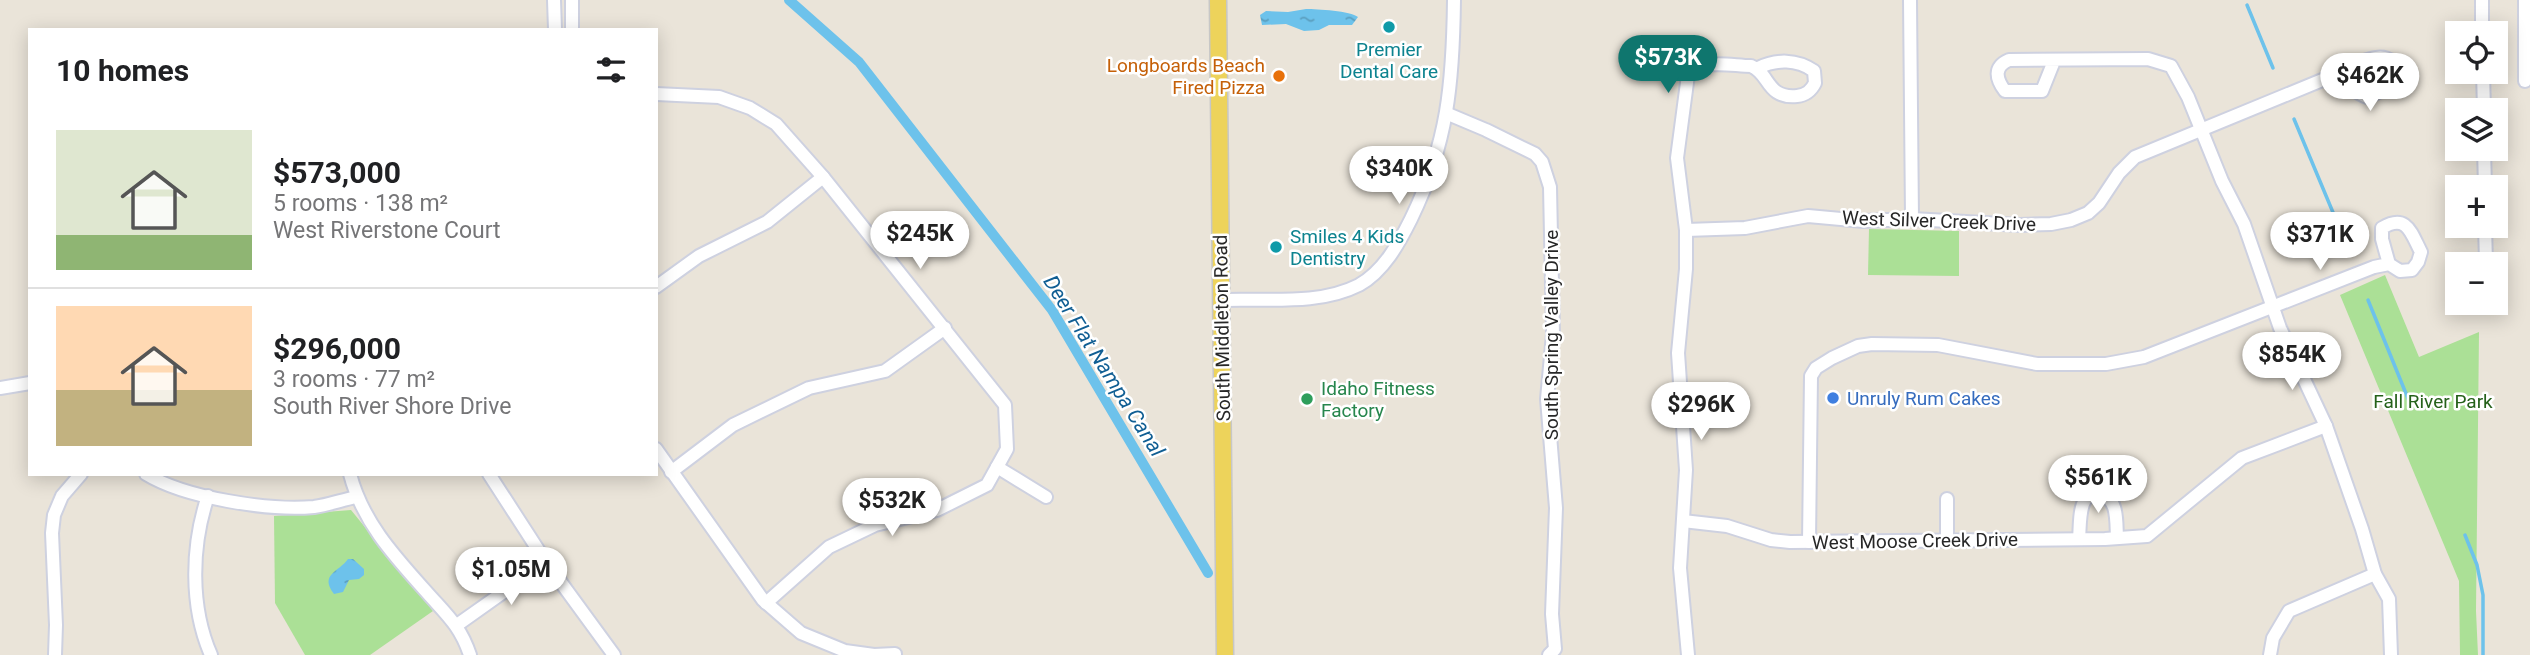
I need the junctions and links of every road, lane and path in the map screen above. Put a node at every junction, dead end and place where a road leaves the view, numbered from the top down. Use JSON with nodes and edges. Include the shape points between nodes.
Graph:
{"nodes":[{"id":1,"x":554,"y":0,"type":"edge"},
{"id":2,"x":572,"y":0,"type":"edge"},
{"id":3,"x":1218,"y":0,"type":"edge"},
{"id":4,"x":1454,"y":0,"type":"edge"},
{"id":5,"x":1910,"y":0,"type":"edge"},
{"id":6,"x":2482,"y":0,"type":"edge"},
{"id":7,"x":2525,"y":0,"type":"edge"},
{"id":8,"x":2482,"y":21,"type":"edge"},
{"id":9,"x":555,"y":28,"type":"edge"},
{"id":10,"x":572,"y":28,"type":"edge"},
{"id":11,"x":2054,"y":61,"type":"dead end"},
{"id":12,"x":1758,"y":68,"type":"dead end"},
{"id":13,"x":2332,"y":76,"type":"junction"},
{"id":14,"x":2525,"y":81,"type":"dead end"},
{"id":15,"x":658,"y":94,"type":"edge"},
{"id":16,"x":1448,"y":114,"type":"junction"},
{"id":17,"x":2202,"y":129,"type":"junction"},
{"id":18,"x":823,"y":177,"type":"junction"},
{"id":19,"x":1912,"y":219,"type":"junction"},
{"id":20,"x":1686,"y":230,"type":"junction"},
{"id":21,"x":2389,"y":264,"type":"dead end"},
{"id":22,"x":658,"y":286,"type":"edge"},
{"id":23,"x":1222,"y":300,"type":"junction"},
{"id":24,"x":2273,"y":307,"type":"junction"},
{"id":25,"x":945,"y":328,"type":"junction"},
{"id":26,"x":28,"y":383,"type":"edge"},
{"id":27,"x":0,"y":388,"type":"edge"},
{"id":28,"x":2326,"y":426,"type":"junction"},
{"id":29,"x":658,"y":452,"type":"edge"},
{"id":30,"x":997,"y":467,"type":"junction"},
{"id":31,"x":671,"y":472,"type":"junction"},
{"id":32,"x":79,"y":476,"type":"edge"},
{"id":33,"x":152,"y":476,"type":"edge"},
{"id":34,"x":351,"y":476,"type":"edge"},
{"id":35,"x":490,"y":476,"type":"edge"},
{"id":36,"x":208,"y":496,"type":"junction"},
{"id":37,"x":356,"y":497,"type":"junction"},
{"id":38,"x":1046,"y":497,"type":"dead end"},
{"id":39,"x":1947,"y":499,"type":"dead end"},
{"id":40,"x":1683,"y":521,"type":"junction"},
{"id":41,"x":2117,"y":538,"type":"junction"},
{"id":42,"x":2079,"y":539,"type":"junction"},
{"id":43,"x":1947,"y":540,"type":"junction"},
{"id":44,"x":1809,"y":542,"type":"junction"},
{"id":45,"x":546,"y":562,"type":"junction"},
{"id":46,"x":2375,"y":573,"type":"junction"},
{"id":47,"x":766,"y":603,"type":"junction"},
{"id":48,"x":457,"y":625,"type":"junction"},
{"id":49,"x":895,"y":654,"type":"edge"},
{"id":50,"x":55,"y":655,"type":"edge"},
{"id":51,"x":211,"y":655,"type":"edge"},
{"id":52,"x":470,"y":655,"type":"edge"},
{"id":53,"x":614,"y":655,"type":"edge"},
{"id":54,"x":874,"y":655,"type":"edge"},
{"id":55,"x":1225,"y":655,"type":"edge"},
{"id":56,"x":1549,"y":655,"type":"edge"},
{"id":57,"x":1688,"y":655,"type":"edge"},
{"id":58,"x":2270,"y":655,"type":"edge"},
{"id":59,"x":2391,"y":655,"type":"edge"}],
"edges":[{"from":1,"to":9,"type":"street"},
{"from":2,"to":10,"type":"street"},
{"from":3,"to":23,"type":"main road","name":"South Middleton Road"},
{"from":4,"to":16,"type":"street"},
{"from":5,"to":19,"type":"street"},
{"from":6,"to":8,"type":"street"},
{"from":7,"to":14,"type":"street"},
{"from":11,"to":17,"type":"street","via":[[2148,59],[2171,66]]},
{"from":12,"to":20,"type":"street","via":[[1706,65],[1688,75],[1677,158]]},
{"from":13,"to":13,"type":"street","name":"West Silver Creek Drive","via":[[2367,97],[2393,86],[2399,78],[2397,66],[2388,58],[2377,57]]},
{"from":13,"to":17,"type":"street","name":"West Silver Creek Drive"},
{"from":15,"to":18,"type":"street","via":[[719,97],[750,108],[776,124]]},
{"from":16,"to":23,"type":"street","via":[[1422,197],[1405,232],[1377,271],[1332,295]]},
{"from":16,"to":56,"type":"street","name":"South Spring Valley Drive","via":[[1535,154],[1550,187],[1553,334],[1548,399],[1556,508],[1555,649]]},
{"from":17,"to":19,"type":"street","name":"West Silver Creek Drive","via":[[2135,157],[2094,208],[2071,220],[2020,225]]},
{"from":17,"to":24,"type":"street","via":[[2244,224]]},
{"from":18,"to":22,"type":"street","via":[[767,222],[698,256]]},
{"from":18,"to":25,"type":"street"},
{"from":19,"to":20,"type":"street","name":"West Silver Creek Drive","via":[[1808,216],[1745,228]]},
{"from":20,"to":40,"type":"street","via":[[1678,353],[1686,470]]},
{"from":21,"to":24,"type":"street"},
{"from":23,"to":55,"type":"main road","name":"South Middleton Road"},
{"from":24,"to":28,"type":"street"},
{"from":24,"to":44,"type":"street","via":[[2144,357],[2106,364],[2037,364],[1966,349],[1910,344],[1858,346],[1832,358],[1811,376]]},
{"from":25,"to":30,"type":"street","via":[[1004,405],[1007,449]]},
{"from":25,"to":31,"type":"street","via":[[885,371],[809,388],[733,425]]},
{"from":26,"to":27,"type":"street"},
{"from":28,"to":41,"type":"street","name":"West Moose Creek Drive","via":[[2242,458],[2147,536]]},
{"from":28,"to":46,"type":"street"},
{"from":29,"to":31,"type":"street"},
{"from":30,"to":38,"type":"street"},
{"from":30,"to":47,"type":"street","via":[[987,485],[937,510],[875,525],[829,547]]},
{"from":31,"to":47,"type":"street"},
{"from":32,"to":50,"type":"street","via":[[62,496],[54,515]]},
{"from":33,"to":36,"type":"street"},
{"from":34,"to":37,"type":"street"},
{"from":35,"to":45,"type":"street"},
{"from":36,"to":37,"type":"street","via":[[270,506],[315,506]]},
{"from":36,"to":51,"type":"street","via":[[196,543],[197,600],[202,636]]},
{"from":37,"to":48,"type":"street","via":[[378,537]]},
{"from":39,"to":43,"type":"street"},
{"from":40,"to":44,"type":"street","name":"West Moose Creek Drive","via":[[1771,540]]},
{"from":40,"to":57,"type":"street","via":[[1680,568]]},
{"from":41,"to":42,"type":"street","name":"West Moose Creek Drive"},
{"from":41,"to":42,"type":"street","via":[[2113,505],[2097,494],[2083,502]]},
{"from":42,"to":43,"type":"street","name":"West Moose Creek Drive"},
{"from":43,"to":44,"type":"street","name":"West Moose Creek Drive"},
{"from":45,"to":48,"type":"street"},
{"from":45,"to":53,"type":"street"},
{"from":46,"to":58,"type":"street","via":[[2289,611],[2273,638]]},
{"from":46,"to":59,"type":"street","via":[[2389,599]]},
{"from":47,"to":54,"type":"street","via":[[801,633],[845,651]]},
{"from":48,"to":52,"type":"street"},
{"from":49,"to":54,"type":"street"}]}
